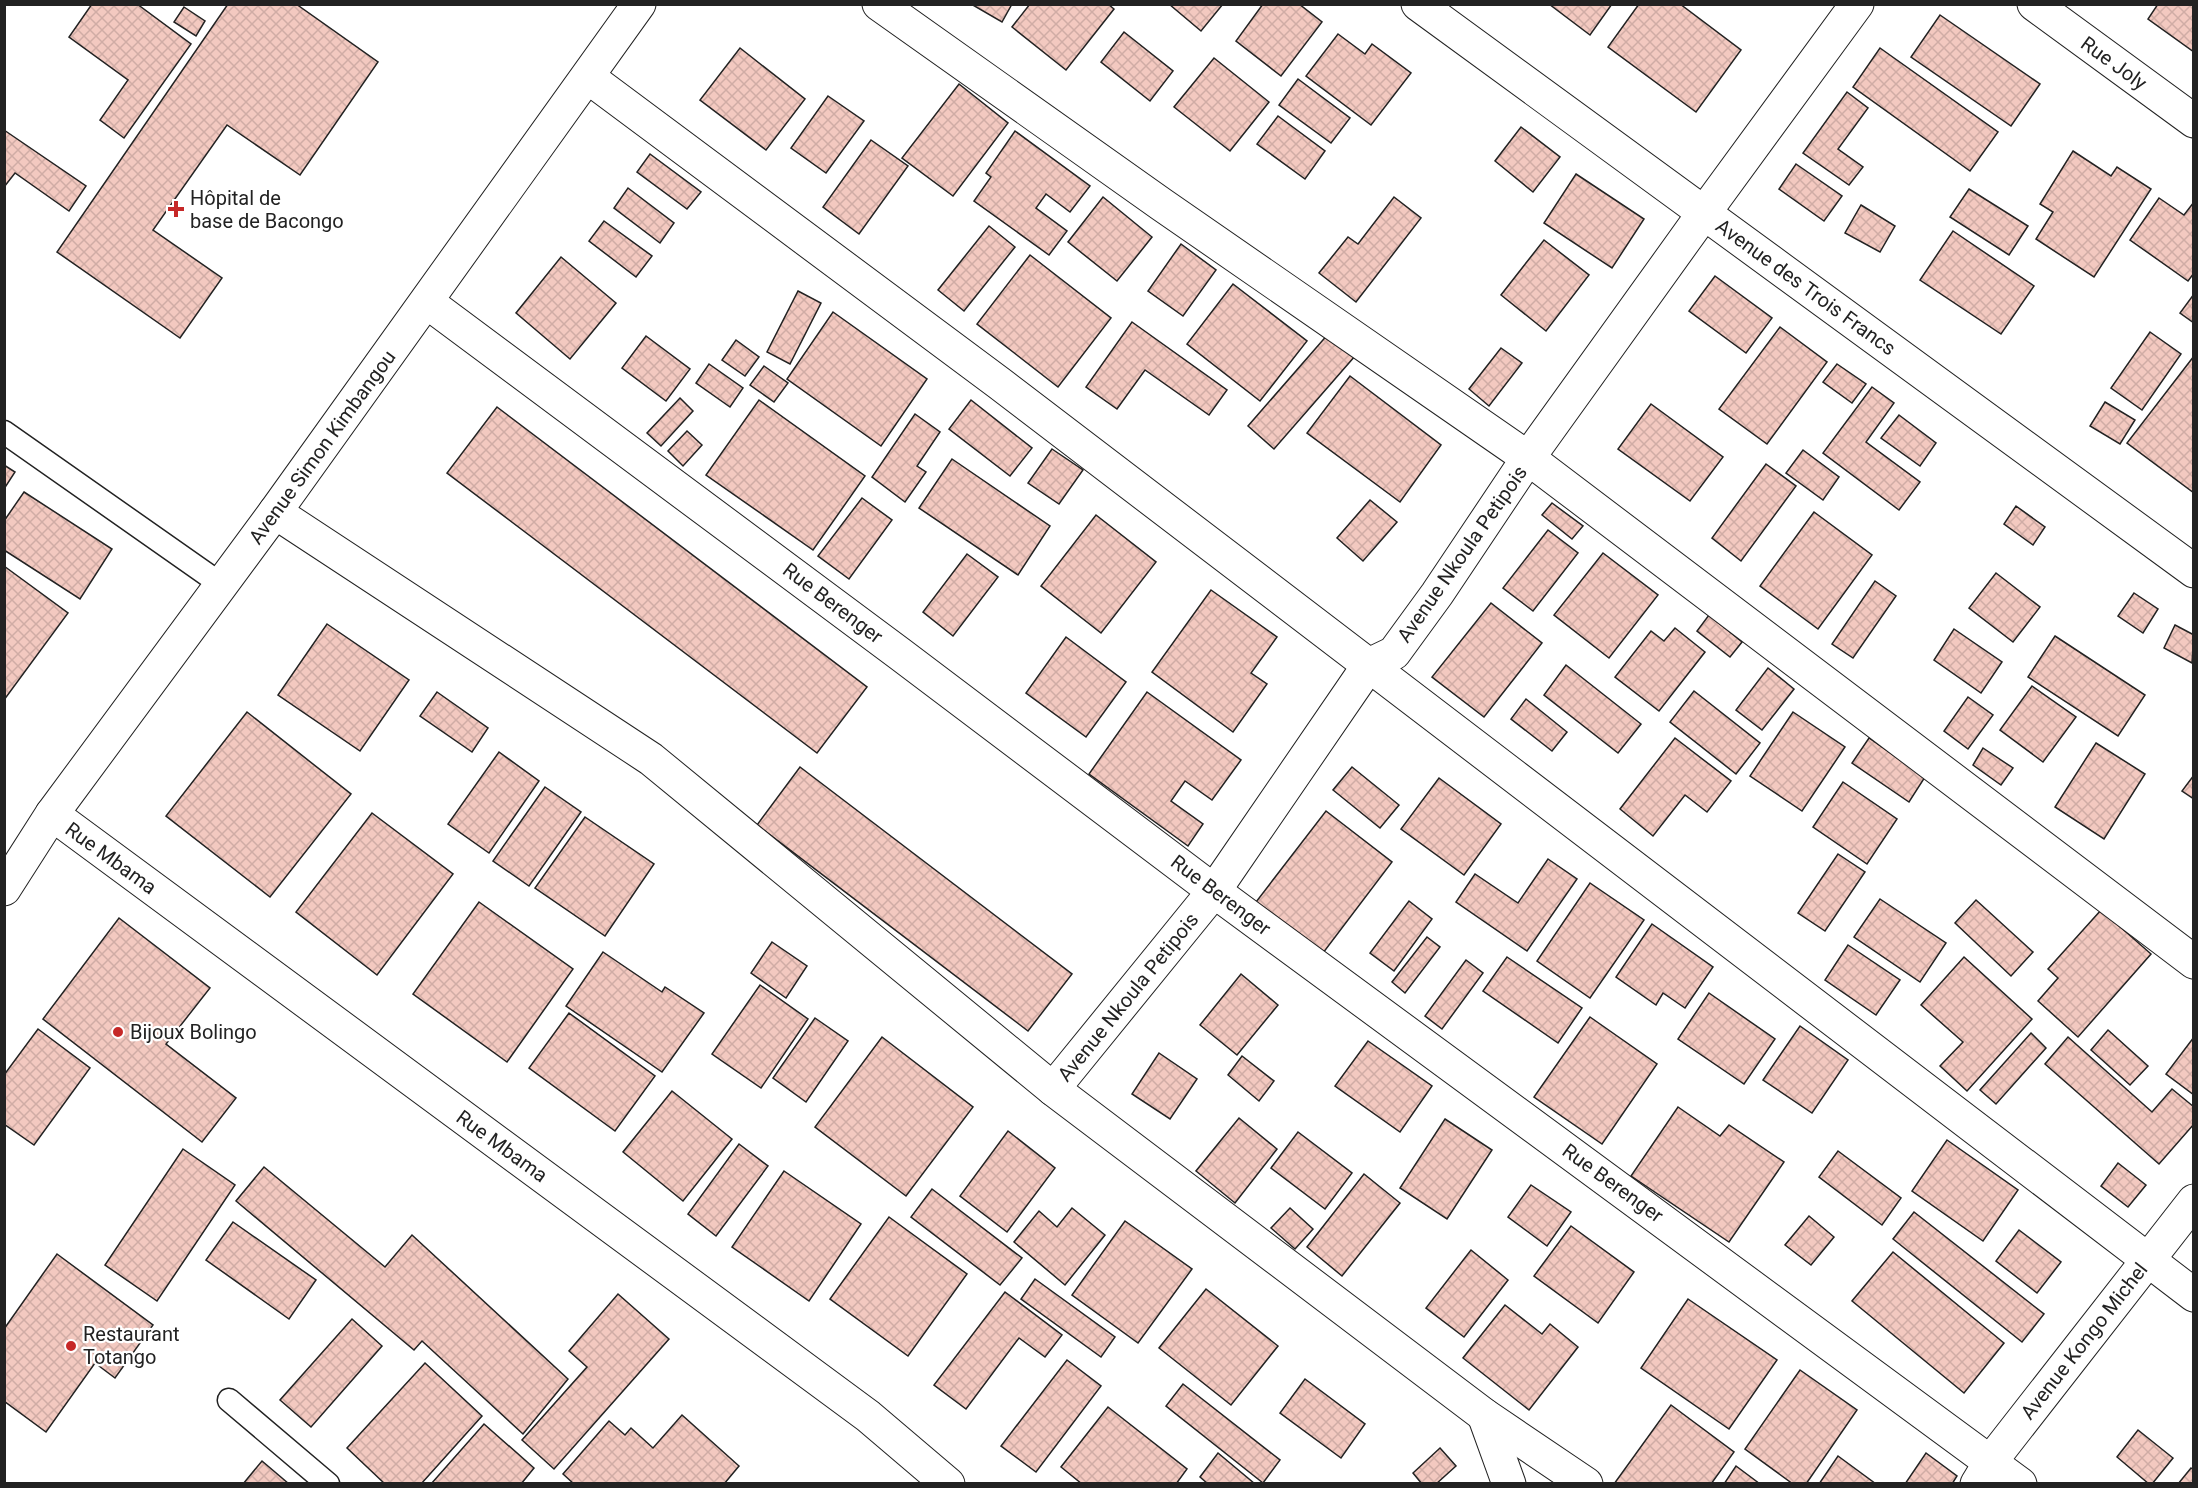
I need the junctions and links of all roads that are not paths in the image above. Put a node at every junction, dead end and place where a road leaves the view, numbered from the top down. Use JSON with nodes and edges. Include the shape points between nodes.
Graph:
{"nodes":[{"id":1,"x":879,"y":4,"type":"edge"},
{"id":2,"x":1418,"y":4,"type":"edge"},
{"id":3,"x":1857,"y":4,"type":"edge"},
{"id":4,"x":2034,"y":4,"type":"edge"},
{"id":5,"x":630,"y":8,"type":"edge"},
{"id":6,"x":588,"y":77,"type":"junction"},
{"id":7,"x":2193,"y":121,"type":"edge"},
{"id":8,"x":1704,"y":213,"type":"junction"},
{"id":9,"x":427,"y":302,"type":"junction"},
{"id":10,"x":4,"y":432,"type":"edge"},
{"id":11,"x":1528,"y":458,"type":"junction"},
{"id":12,"x":275,"y":512,"type":"junction"},
{"id":13,"x":2193,"y":571,"type":"edge"},
{"id":14,"x":222,"y":585,"type":"junction"},
{"id":15,"x":1370,"y":665,"type":"junction"},
{"id":16,"x":52,"y":814,"type":"junction"},
{"id":17,"x":4,"y":889,"type":"edge"},
{"id":18,"x":1214,"y":891,"type":"junction"},
{"id":19,"x":2193,"y":962,"type":"edge"},
{"id":20,"x":1053,"y":1089,"type":"junction"},
{"id":21,"x":2193,"y":1201,"type":"edge"},
{"id":22,"x":2147,"y":1259,"type":"junction"},
{"id":23,"x":2193,"y":1294,"type":"edge"},
{"id":24,"x":229,"y":1400,"type":"dead end"},
{"id":25,"x":1484,"y":1415,"type":"junction"},
{"id":26,"x":1984,"y":1472,"type":"edge"},
{"id":27,"x":328,"y":1484,"type":"edge"},
{"id":28,"x":948,"y":1484,"type":"edge"},
{"id":29,"x":1509,"y":1484,"type":"edge"},
{"id":30,"x":1586,"y":1484,"type":"edge"},
{"id":31,"x":2020,"y":1484,"type":"edge"}],
"edges":[{"from":1,"to":11,"type":"street"},
{"from":2,"to":8,"type":"street","name":"Avenue des Trois Francs"},
{"from":3,"to":8,"type":"street","name":"Avenue Nkoula Petipois"},
{"from":4,"to":7,"type":"street","name":"Rue Joly"},
{"from":5,"to":6,"type":"street","name":"Avenue Simon Kimbangou"},
{"from":6,"to":9,"type":"street","name":"Avenue Simon Kimbangou"},
{"from":6,"to":15,"type":"street","via":[[990,375]]},
{"from":8,"to":11,"type":"street","name":"Avenue Nkoula Petipois"},
{"from":8,"to":13,"type":"street","name":"Avenue des Trois Francs"},
{"from":9,"to":12,"type":"street","name":"Avenue Simon Kimbangou"},
{"from":9,"to":18,"type":"street","name":"Rue Berenger"},
{"from":10,"to":14,"type":"lane"},
{"from":11,"to":15,"type":"street","name":"Avenue Nkoula Petipois","via":[[1394,653]]},
{"from":11,"to":19,"type":"street"},
{"from":12,"to":14,"type":"street","name":"Avenue Simon Kimbangou"},
{"from":12,"to":20,"type":"street","via":[[651,759]]},
{"from":14,"to":16,"type":"street","name":"Avenue Simon Kimbangou"},
{"from":15,"to":18,"type":"street","name":"Avenue Nkoula Petipois"},
{"from":15,"to":22,"type":"street"},
{"from":16,"to":17,"type":"street","name":"Avenue Simon Kimbangou"},
{"from":16,"to":28,"type":"street","name":"Rue Mbama","via":[[868,1416]]},
{"from":18,"to":20,"type":"street","name":"Avenue Nkoula Petipois"},
{"from":18,"to":26,"type":"street","name":"Rue Berenger"},
{"from":20,"to":25,"type":"street"},
{"from":21,"to":22,"type":"street","name":"Avenue Kongo Michel"},
{"from":22,"to":23,"type":"street"},
{"from":22,"to":26,"type":"street","name":"Avenue Kongo Michel"},
{"from":24,"to":27,"type":"lane"},
{"from":25,"to":29,"type":"street"},
{"from":25,"to":30,"type":"street"},
{"from":26,"to":31,"type":"street","name":"Rue Berenger"}]}
